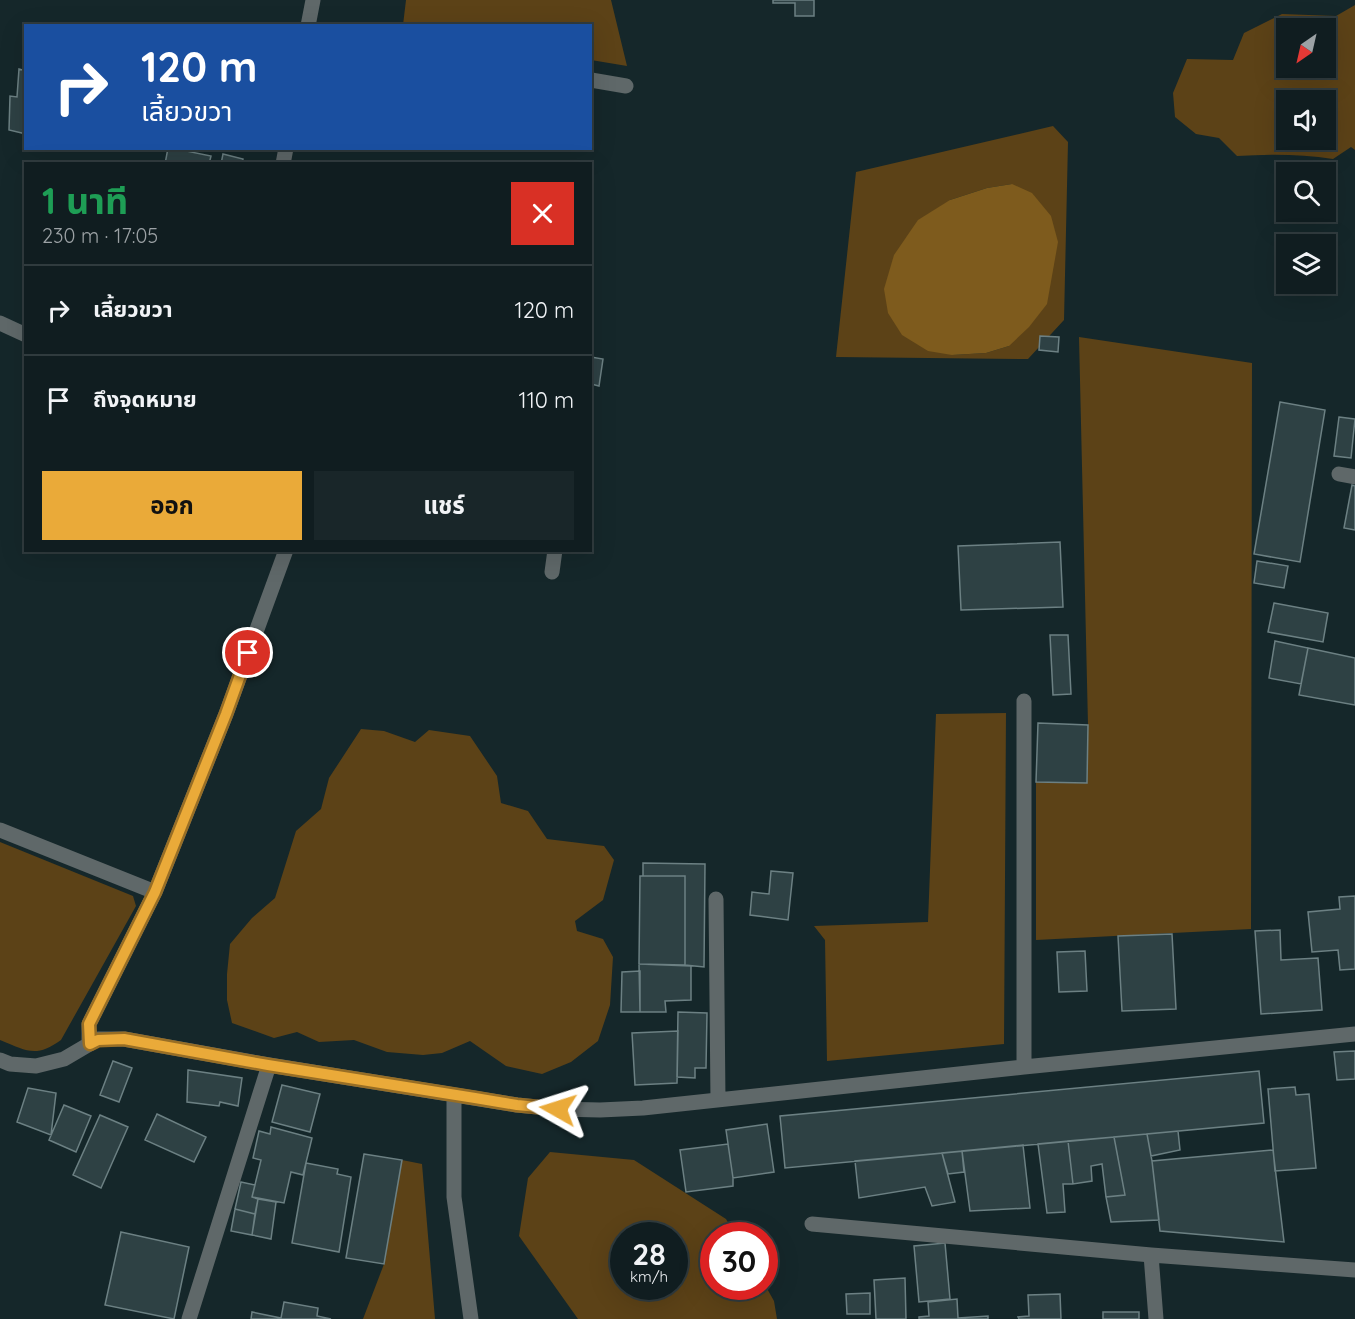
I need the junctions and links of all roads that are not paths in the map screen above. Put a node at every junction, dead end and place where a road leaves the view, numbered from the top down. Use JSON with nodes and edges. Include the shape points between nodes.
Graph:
{"nodes":[{"id":1,"x":313,"y":0,"type":"edge"},
{"id":2,"x":308,"y":24,"type":"edge"},
{"id":3,"x":592,"y":80,"type":"edge"},
{"id":4,"x":626,"y":86,"type":"dead end"},
{"id":5,"x":0,"y":323,"type":"edge"},
{"id":6,"x":24,"y":334,"type":"edge"},
{"id":7,"x":1339,"y":474,"type":"dead end"},
{"id":8,"x":1355,"y":477,"type":"edge"},
{"id":9,"x":285,"y":552,"type":"edge"},
{"id":10,"x":555,"y":552,"type":"edge"},
{"id":11,"x":552,"y":572,"type":"dead end"},
{"id":12,"x":1024,"y":701,"type":"dead end"},
{"id":13,"x":0,"y":830,"type":"edge"},
{"id":14,"x":155,"y":892,"type":"junction"},
{"id":15,"x":717,"y":899,"type":"dead end"},
{"id":16,"x":1355,"y":1034,"type":"edge"},
{"id":17,"x":90,"y":1044,"type":"junction"},
{"id":18,"x":0,"y":1060,"type":"edge"},
{"id":19,"x":268,"y":1065,"type":"junction"},
{"id":20,"x":1024,"y":1066,"type":"junction"},
{"id":21,"x":454,"y":1095,"type":"junction"},
{"id":22,"x":718,"y":1100,"type":"junction"},
{"id":23,"x":812,"y":1224,"type":"dead end"},
{"id":24,"x":1151,"y":1255,"type":"junction"},
{"id":25,"x":1355,"y":1270,"type":"edge"},
{"id":26,"x":189,"y":1319,"type":"edge"},
{"id":27,"x":471,"y":1319,"type":"edge"},
{"id":28,"x":1156,"y":1319,"type":"edge"}],
"edges":[{"from":1,"to":2,"type":"street"},
{"from":3,"to":4,"type":"street"},
{"from":5,"to":6,"type":"street"},
{"from":7,"to":8,"type":"street"},
{"from":9,"to":14,"type":"street"},
{"from":10,"to":11,"type":"street"},
{"from":12,"to":20,"type":"street"},
{"from":13,"to":14,"type":"street"},
{"from":14,"to":17,"type":"street","via":[[89,1024]]},
{"from":15,"to":22,"type":"street"},
{"from":16,"to":20,"type":"street"},
{"from":17,"to":18,"type":"street","via":[[64,1059],[36,1066]]},
{"from":17,"to":19,"type":"street","via":[[124,1039]]},
{"from":19,"to":21,"type":"street"},
{"from":19,"to":26,"type":"street"},
{"from":20,"to":22,"type":"street"},
{"from":21,"to":22,"type":"street","via":[[517,1105],[590,1110]]},
{"from":21,"to":27,"type":"street","via":[[454,1197]]},
{"from":23,"to":24,"type":"street"},
{"from":24,"to":25,"type":"street"},
{"from":24,"to":28,"type":"street"}]}
